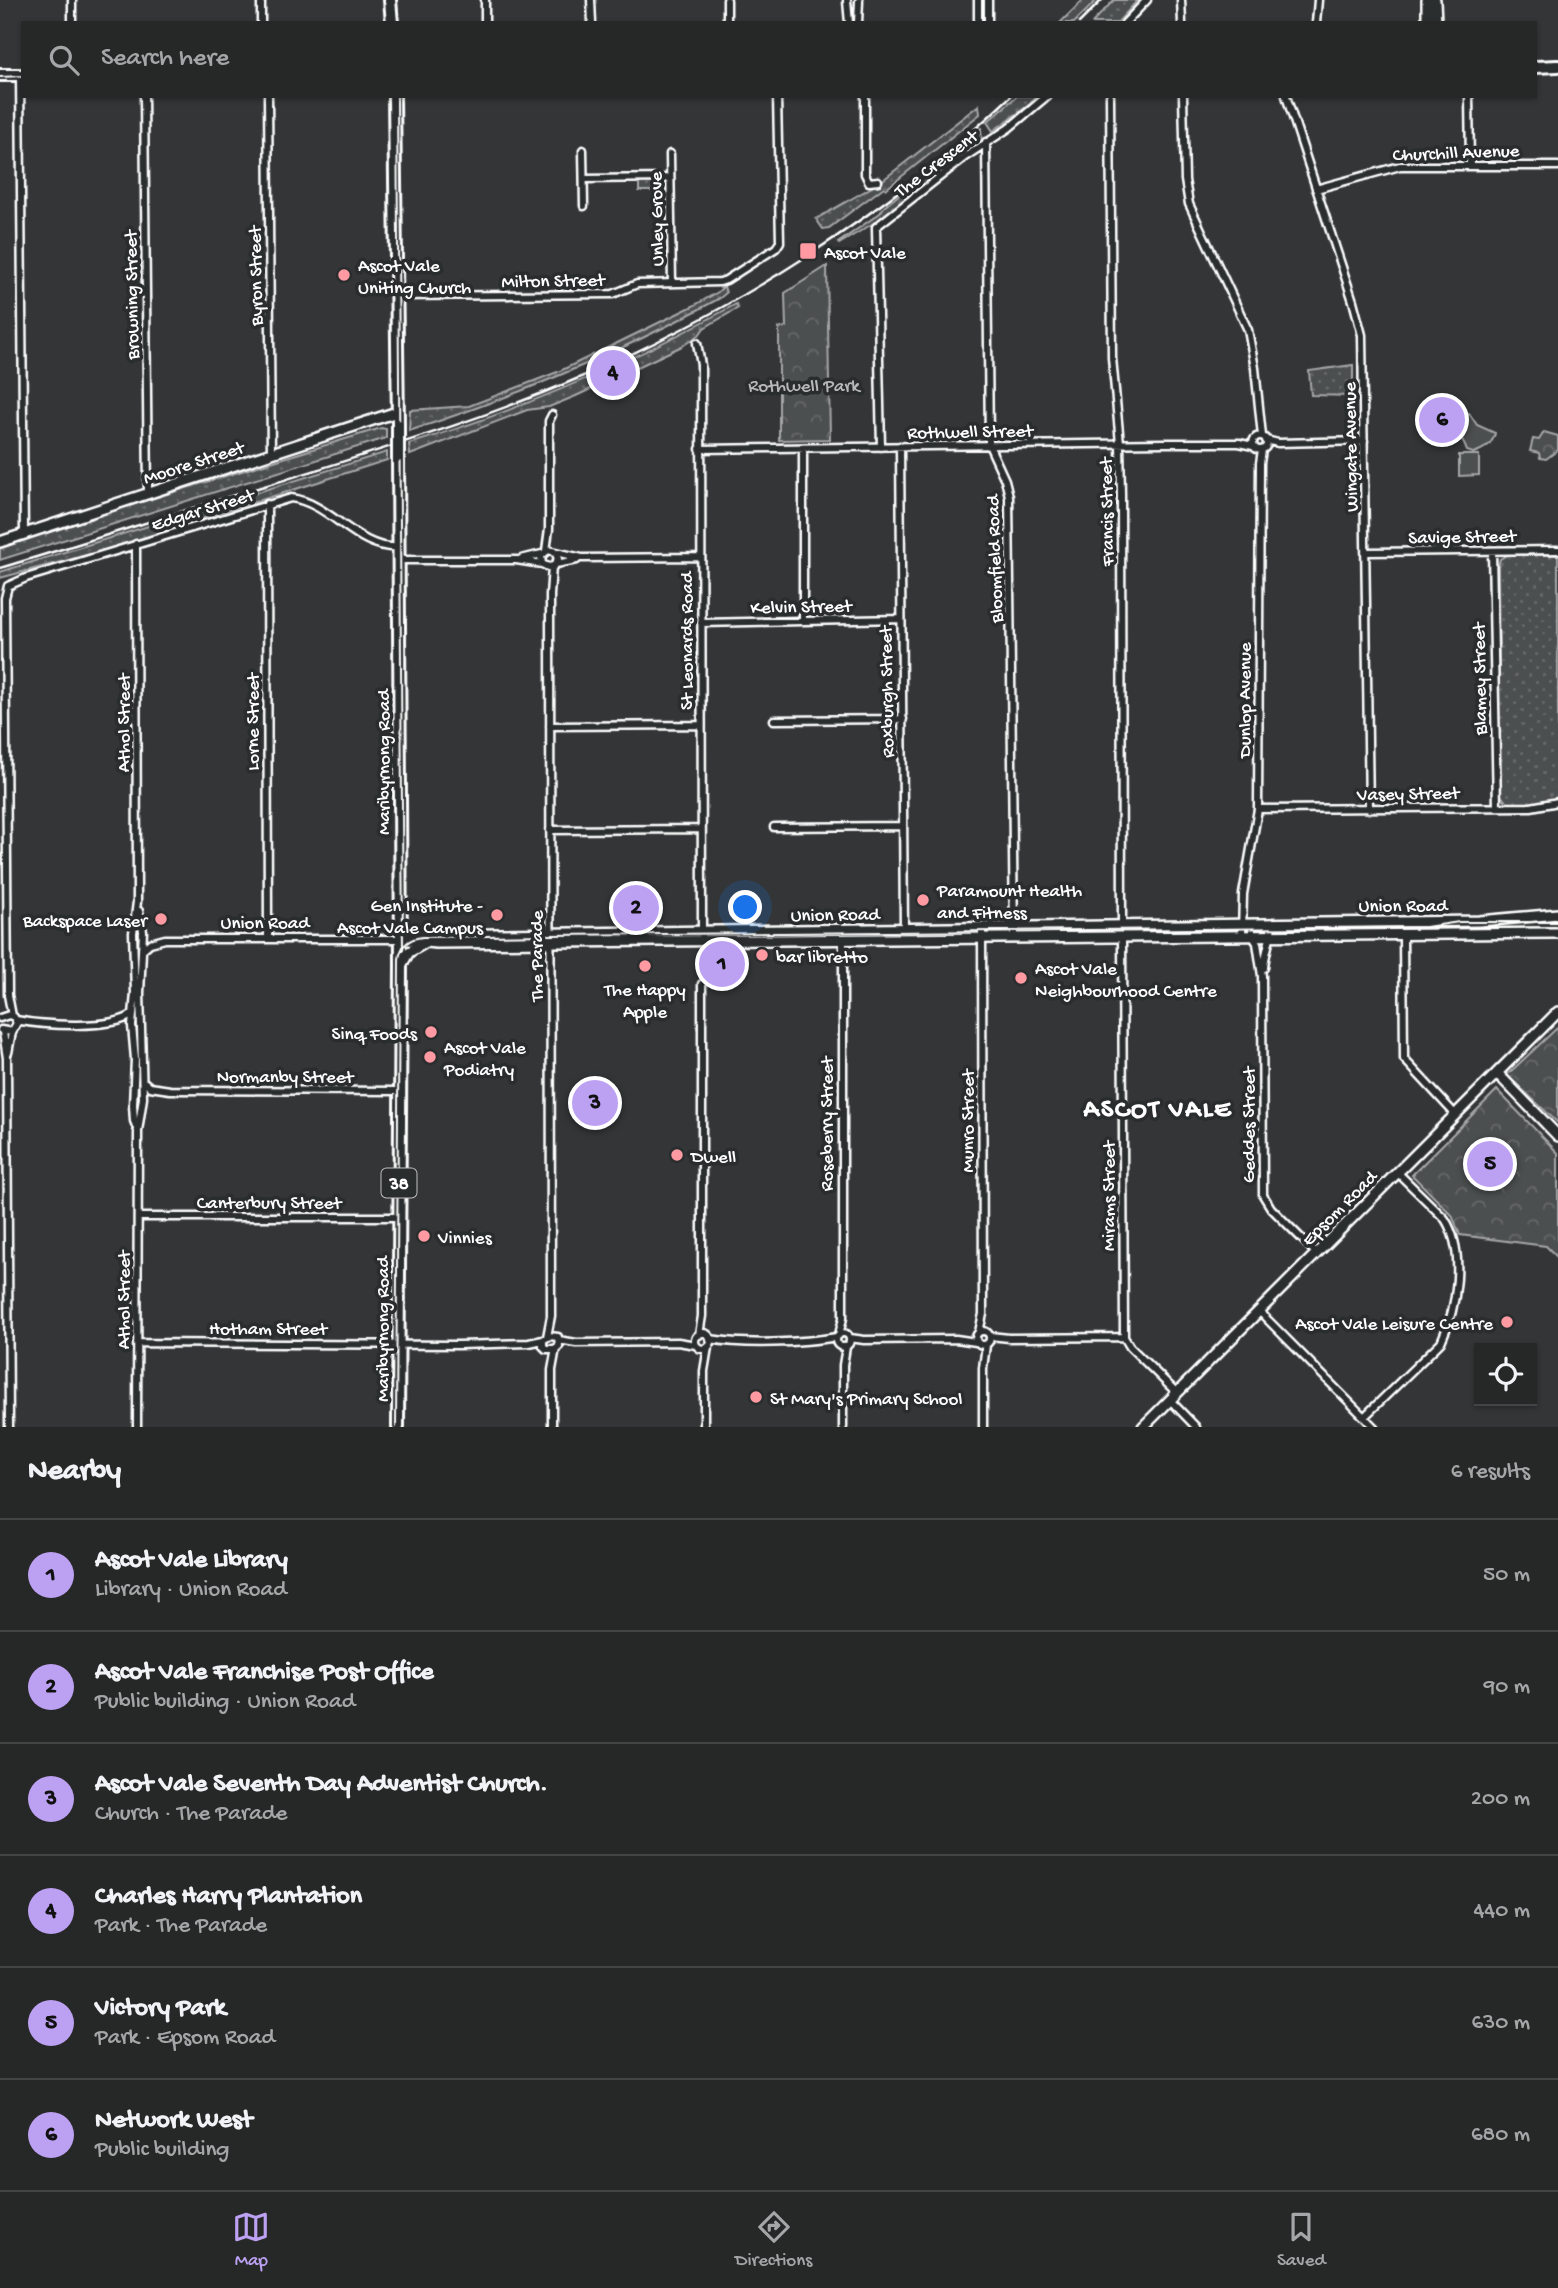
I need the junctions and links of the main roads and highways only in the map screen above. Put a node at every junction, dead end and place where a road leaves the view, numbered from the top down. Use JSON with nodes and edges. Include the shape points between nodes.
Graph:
{"nodes":[{"id":1,"x":390,"y":0,"type":"edge"},
{"id":2,"x":398,"y":0,"type":"edge"},
{"id":3,"x":394,"y":21,"type":"edge"},
{"id":4,"x":394,"y":21,"type":"edge"},
{"id":5,"x":1558,"y":66,"type":"edge"},
{"id":6,"x":1537,"y":67,"type":"edge"},
{"id":7,"x":0,"y":75,"type":"edge"},
{"id":8,"x":21,"y":75,"type":"edge"},
{"id":9,"x":394,"y":98,"type":"edge"},
{"id":10,"x":398,"y":1427,"type":"edge"}],
"edges":[{"from":1,"to":3,"type":"main road"},
{"from":2,"to":4,"type":"main road"},
{"from":5,"to":6,"type":"main road"},
{"from":7,"to":8,"type":"main road"},
{"from":9,"to":10,"type":"main road","name":"Maribyrnong Road","number":"38","bridge":true,"via":[[404,940]]}]}
